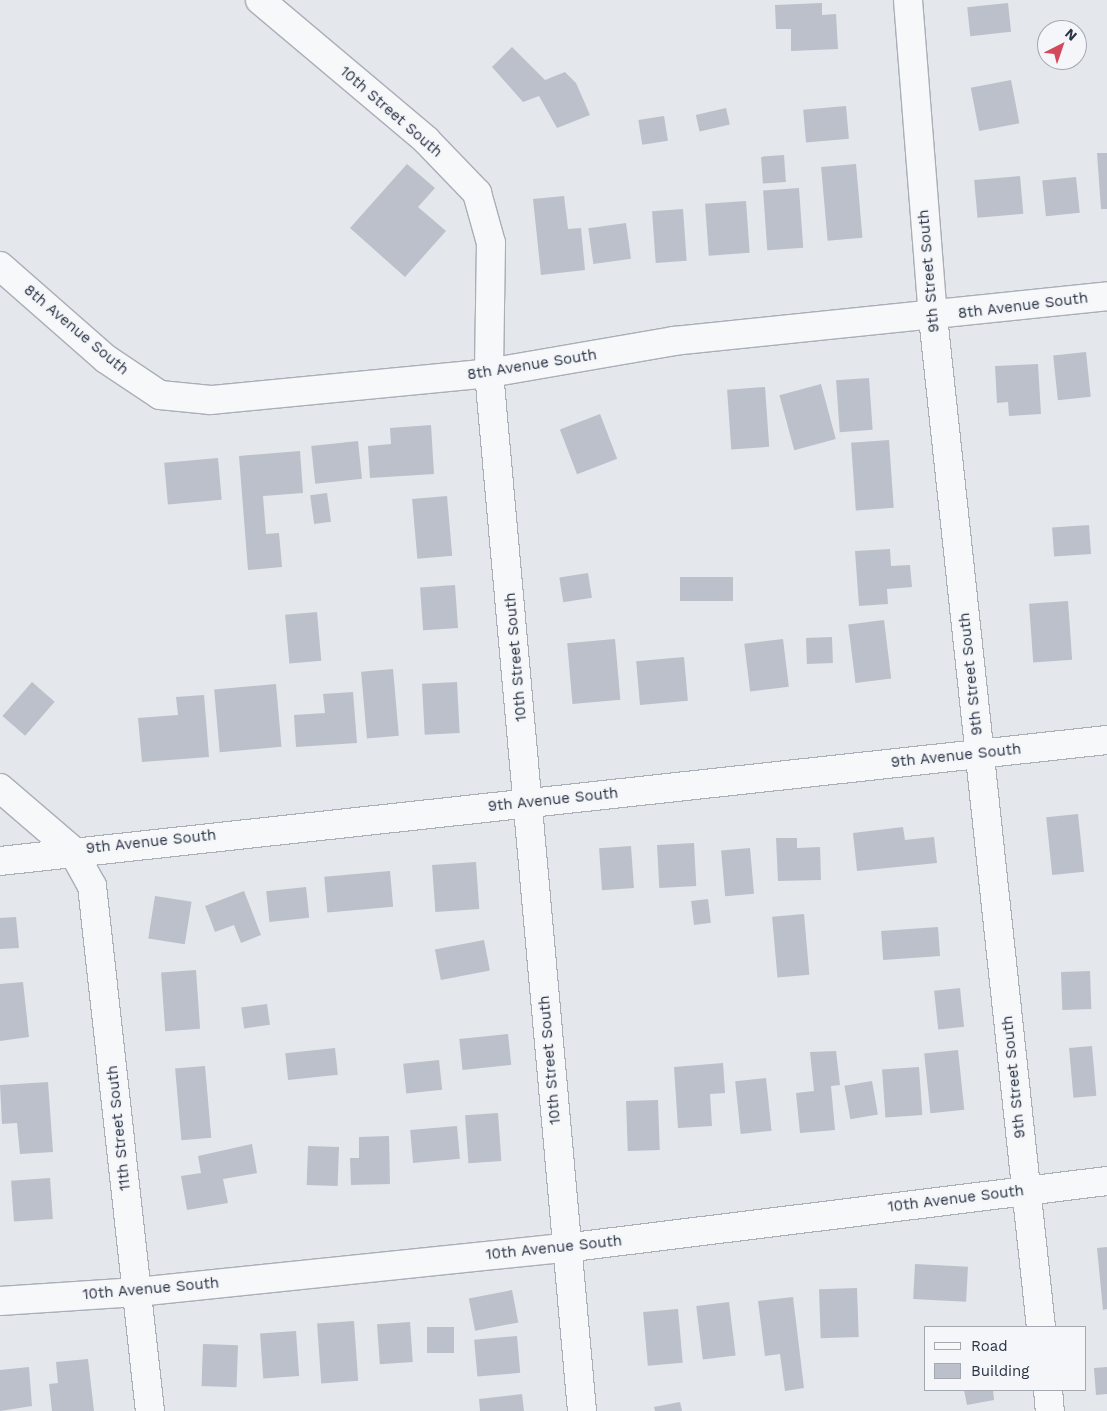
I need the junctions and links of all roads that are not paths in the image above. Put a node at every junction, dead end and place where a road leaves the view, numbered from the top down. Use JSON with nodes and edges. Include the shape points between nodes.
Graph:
{"nodes":[{"id":1,"x":260,"y":0,"type":"edge"},
{"id":2,"x":908,"y":10,"type":"edge"},
{"id":3,"x":0,"y":266,"type":"edge"},
{"id":4,"x":1107,"y":296,"type":"edge"},
{"id":5,"x":933,"y":317,"type":"junction"},
{"id":6,"x":488,"y":373,"type":"junction"},
{"id":7,"x":1107,"y":740,"type":"edge"},
{"id":8,"x":979,"y":753,"type":"junction"},
{"id":9,"x":0,"y":788,"type":"edge"},
{"id":10,"x":530,"y":803,"type":"junction"},
{"id":11,"x":72,"y":850,"type":"junction"},
{"id":12,"x":0,"y":861,"type":"edge"},
{"id":13,"x":1107,"y":1181,"type":"edge"},
{"id":14,"x":1026,"y":1190,"type":"junction"},
{"id":15,"x":565,"y":1248,"type":"junction"},
{"id":16,"x":137,"y":1292,"type":"junction"},
{"id":17,"x":0,"y":1301,"type":"edge"},
{"id":18,"x":1041,"y":1326,"type":"edge"},
{"id":19,"x":1048,"y":1391,"type":"edge"},
{"id":20,"x":150,"y":1411,"type":"edge"},
{"id":21,"x":582,"y":1411,"type":"edge"},
{"id":22,"x":1050,"y":1411,"type":"edge"}],
"edges":[{"from":1,"to":6,"type":"street","name":"10th Street South","via":[[426,140],[477,193],[492,243]]},
{"from":2,"to":5,"type":"street","name":"9th Street South"},
{"from":3,"to":6,"type":"street","name":"8th Avenue South","via":[[106,358],[160,394],[210,400]]},
{"from":4,"to":5,"type":"street","name":"8th Avenue South"},
{"from":5,"to":6,"type":"street","name":"8th Avenue South","via":[[674,341]]},
{"from":5,"to":8,"type":"street","name":"9th Street South"},
{"from":6,"to":10,"type":"street","name":"10th Street South"},
{"from":7,"to":8,"type":"street","name":"9th Avenue South"},
{"from":8,"to":10,"type":"street","name":"9th Avenue South"},
{"from":8,"to":14,"type":"street","name":"9th Street South"},
{"from":9,"to":11,"type":"street"},
{"from":10,"to":11,"type":"street","name":"9th Avenue South"},
{"from":10,"to":15,"type":"street","name":"10th Street South"},
{"from":11,"to":12,"type":"street","name":"9th Avenue South"},
{"from":11,"to":16,"type":"street","name":"11th Street South","via":[[92,886]]},
{"from":13,"to":14,"type":"street","name":"10th Avenue South"},
{"from":14,"to":15,"type":"street","name":"10th Avenue South"},
{"from":14,"to":18,"type":"street","name":"9th Street South"},
{"from":15,"to":16,"type":"street","name":"10th Avenue South"},
{"from":15,"to":21,"type":"street","name":"10th Street South"},
{"from":16,"to":17,"type":"street","name":"10th Avenue South"},
{"from":16,"to":20,"type":"street","name":"11th Street South"},
{"from":19,"to":22,"type":"street"}]}
